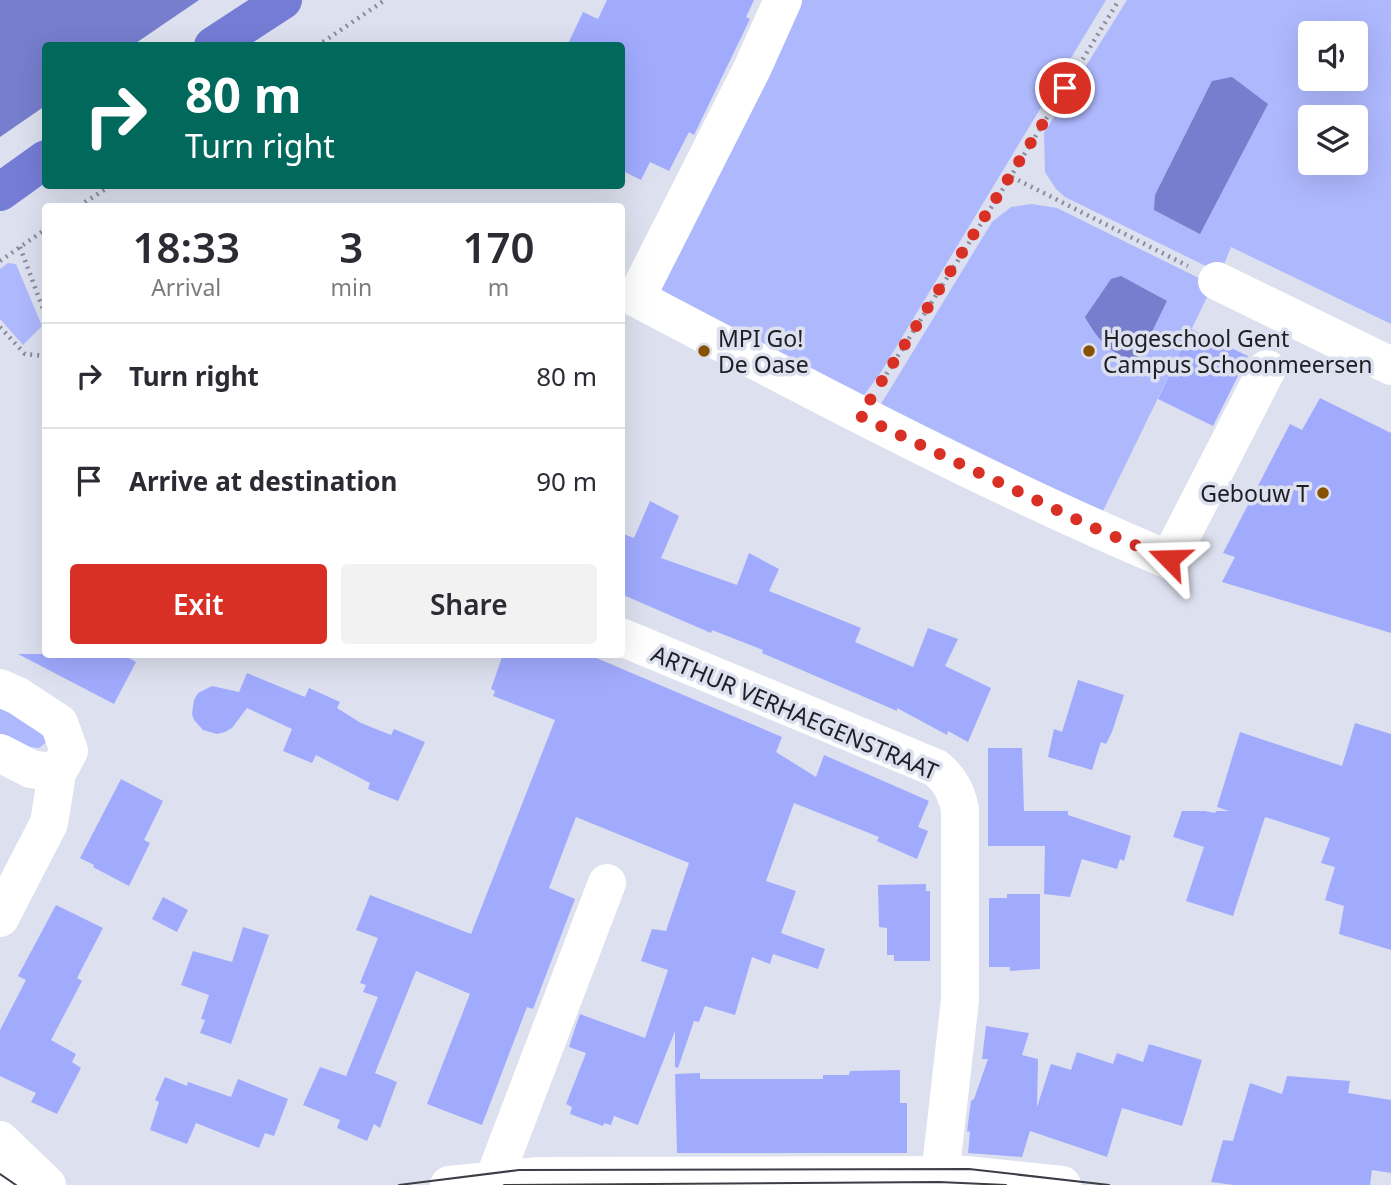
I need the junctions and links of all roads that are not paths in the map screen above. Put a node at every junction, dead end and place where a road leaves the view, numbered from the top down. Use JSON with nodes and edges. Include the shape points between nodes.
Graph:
{"nodes":[{"id":1,"x":283,"y":0,"type":"edge"},
{"id":2,"x":783,"y":0,"type":"edge"},
{"id":3,"x":220,"y":42,"type":"edge"},
{"id":4,"x":42,"y":162,"type":"edge"},
{"id":5,"x":0,"y":192,"type":"edge"},
{"id":6,"x":1217,"y":281,"type":"road end"},
{"id":7,"x":1391,"y":366,"type":"edge"},
{"id":8,"x":1268,"y":369,"type":"dead end"},
{"id":9,"x":625,"y":639,"type":"edge"},
{"id":10,"x":0,"y":688,"type":"edge"},
{"id":11,"x":0,"y":753,"type":"edge"},
{"id":12,"x":57,"y":773,"type":"junction"},
{"id":13,"x":607,"y":883,"type":"dead end"},
{"id":14,"x":0,"y":918,"type":"edge"},
{"id":15,"x":0,"y":1140,"type":"edge"},
{"id":16,"x":940,"y":1175,"type":"junction"},
{"id":17,"x":494,"y":1179,"type":"junction"},
{"id":18,"x":981,"y":1180,"type":"edge"},
{"id":19,"x":47,"y":1185,"type":"edge"},
{"id":20,"x":449,"y":1185,"type":"edge"},
{"id":21,"x":1062,"y":1185,"type":"edge"}],
"edges":[{"from":1,"to":3,"type":"highway"},
{"from":2,"to":8,"type":"street","via":[[636,298],[860,416],[1169,559]]},
{"from":4,"to":5,"type":"highway"},
{"from":6,"to":7,"type":"street"},
{"from":9,"to":16,"type":"street","name":"ARTHUR VERHAEGENSTRAAT","via":[[936,768],[948,778],[960,809],[960,1000]]},
{"from":10,"to":12,"type":"street","via":[[59,723],[69,751]]},
{"from":11,"to":12,"type":"street","via":[[31,769]]},
{"from":12,"to":14,"type":"street","via":[[49,823]]},
{"from":13,"to":17,"type":"street"},
{"from":15,"to":19,"type":"street"},
{"from":16,"to":17,"type":"street"},
{"from":16,"to":18,"type":"street"},
{"from":17,"to":20,"type":"street"},
{"from":18,"to":21,"type":"street"}]}
